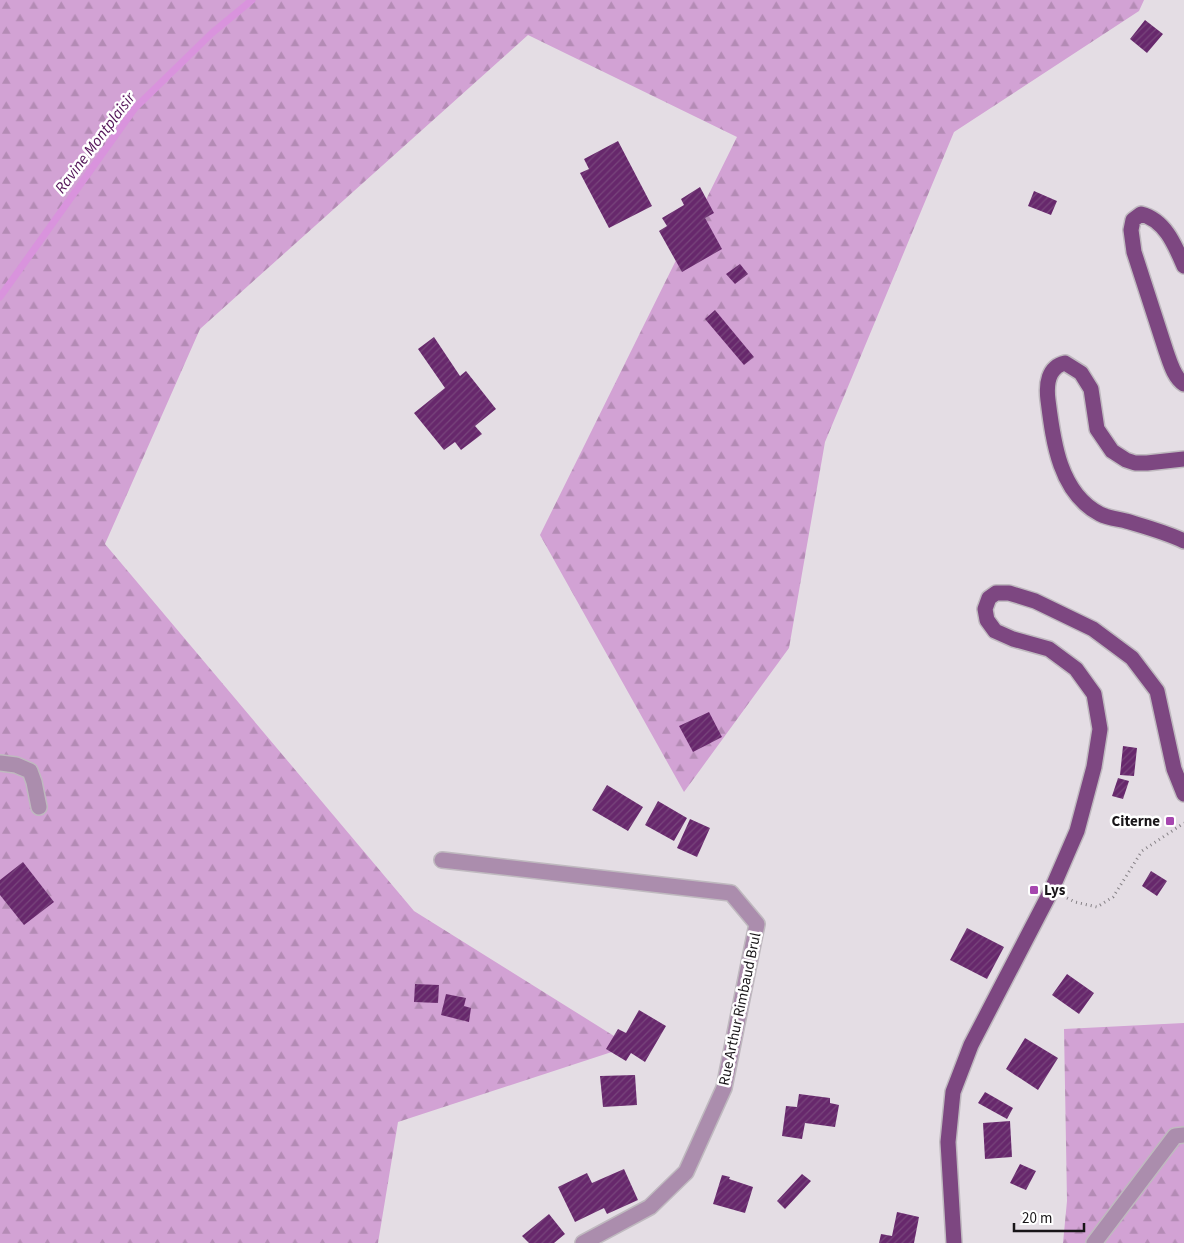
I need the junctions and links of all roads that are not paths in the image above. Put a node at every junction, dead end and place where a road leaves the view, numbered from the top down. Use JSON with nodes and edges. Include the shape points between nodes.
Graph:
{"nodes":[{"id":1,"x":1184,"y":266,"type":"edge"},
{"id":2,"x":1184,"y":384,"type":"edge"},
{"id":3,"x":1184,"y":459,"type":"edge"},
{"id":4,"x":1184,"y":541,"type":"edge"},
{"id":5,"x":0,"y":763,"type":"edge"},
{"id":6,"x":1184,"y":794,"type":"edge"},
{"id":7,"x":39,"y":807,"type":"dead end"},
{"id":8,"x":442,"y":860,"type":"dead end"},
{"id":9,"x":1184,"y":1135,"type":"edge"},
{"id":10,"x":584,"y":1243,"type":"edge"},
{"id":11,"x":954,"y":1243,"type":"edge"},
{"id":12,"x":1094,"y":1243,"type":"edge"}],
"edges":[{"from":1,"to":2,"type":"main road","via":[[1176,245],[1160,224],[1141,214],[1133,220],[1134,252],[1166,351],[1180,382]]},
{"from":3,"to":4,"type":"main road","via":[[1147,463],[1126,460],[1112,451],[1097,429],[1091,389],[1081,372],[1065,363],[1056,365],[1051,371],[1047,394],[1054,447],[1071,488],[1100,514]]},
{"from":5,"to":7,"type":"street","via":[[30,771]]},
{"from":6,"to":11,"type":"main road","via":[[1174,769],[1157,691],[1132,658],[1094,629],[1035,600],[996,592],[989,598],[985,609],[994,630],[1049,649],[1076,669],[1094,694],[1100,729],[1094,767],[1077,831],[1051,891],[971,1045],[953,1092],[948,1142]]},
{"from":8,"to":10,"type":"street","name":"Rue Arthur Rimbaud Brul","via":[[731,893],[757,924],[724,1088],[686,1172],[650,1207]]},
{"from":9,"to":12,"type":"street","via":[[1175,1136]]}]}
